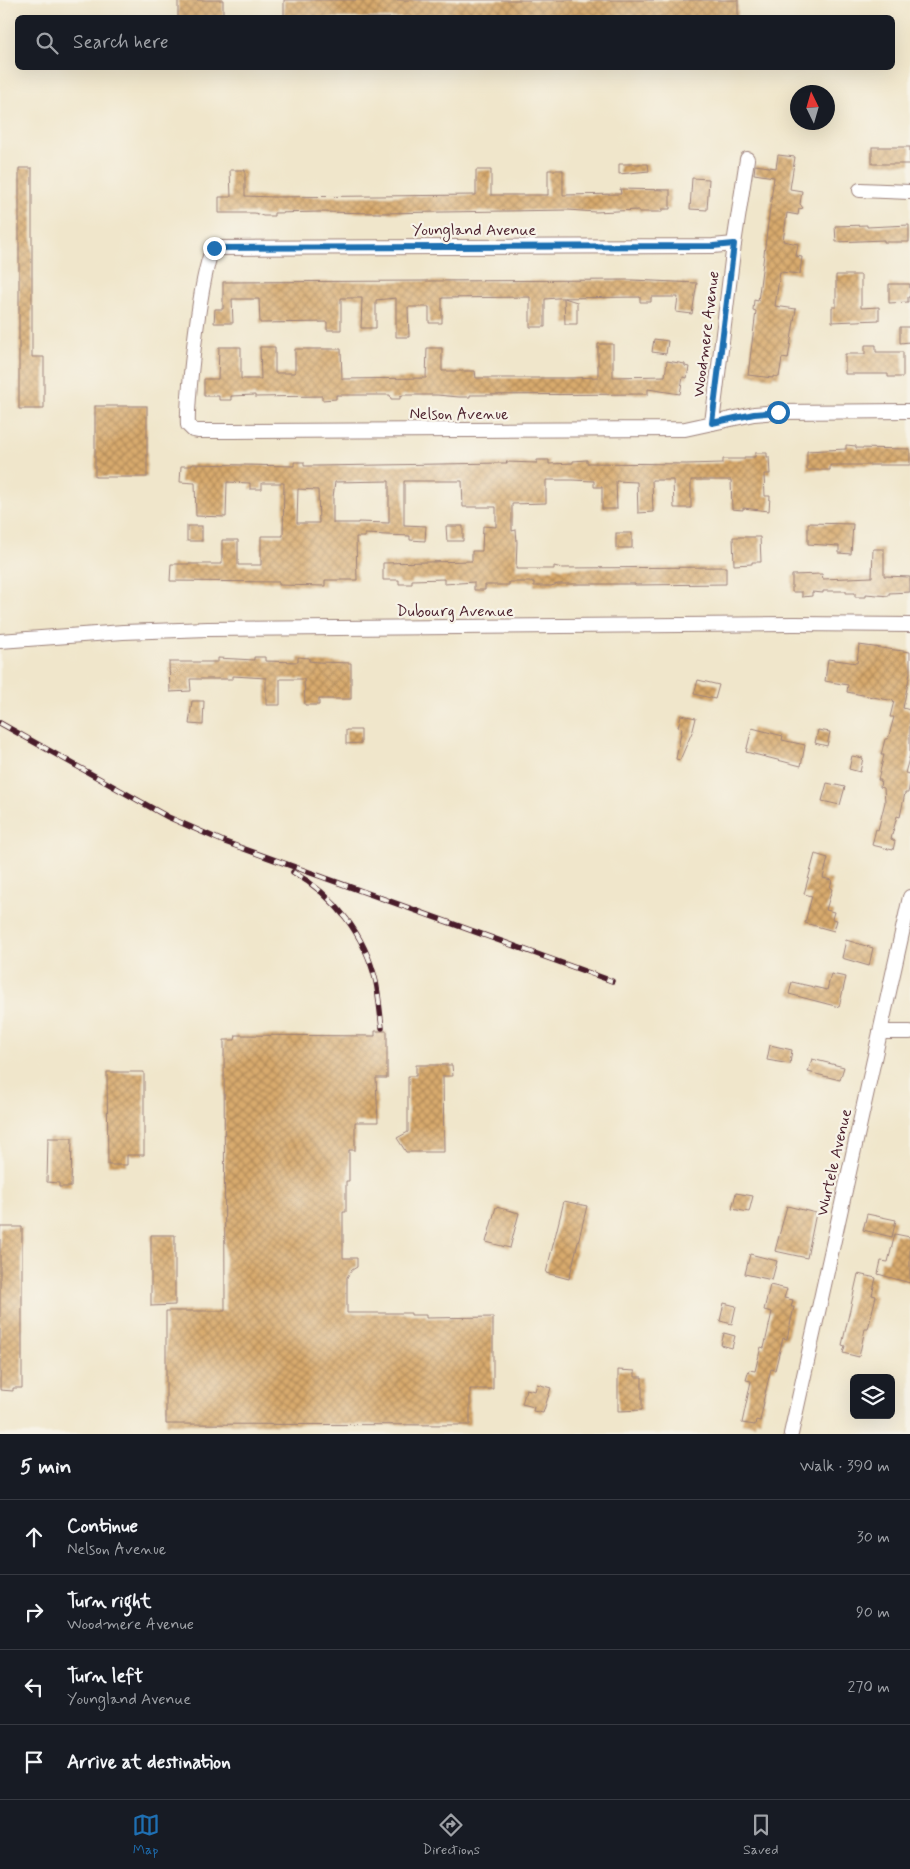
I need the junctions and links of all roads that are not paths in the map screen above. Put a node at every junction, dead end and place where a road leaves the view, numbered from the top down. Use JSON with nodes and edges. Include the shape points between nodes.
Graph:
{"nodes":[{"id":1,"x":747,"y":159,"type":"dead end"},
{"id":2,"x":860,"y":190,"type":"dead end"},
{"id":3,"x":910,"y":192,"type":"edge"},
{"id":4,"x":734,"y":244,"type":"junction"},
{"id":5,"x":214,"y":248,"type":"joint"},
{"id":6,"x":910,"y":411,"type":"edge"},
{"id":7,"x":712,"y":423,"type":"junction"},
{"id":8,"x":910,"y":625,"type":"edge"},
{"id":9,"x":0,"y":641,"type":"edge"},
{"id":10,"x":910,"y":897,"type":"edge"},
{"id":11,"x":880,"y":1032,"type":"junction"},
{"id":12,"x":910,"y":1032,"type":"edge"},
{"id":13,"x":791,"y":1434,"type":"edge"}],
"edges":[{"from":1,"to":4,"type":"street","name":"Woodmere Avenue"},
{"from":2,"to":3,"type":"street"},
{"from":4,"to":5,"type":"street","name":"Youngland Avenue"},
{"from":4,"to":7,"type":"street","name":"Woodmere Avenue"},
{"from":5,"to":7,"type":"street","name":"Nelson Avenue","via":[[205,273],[190,385],[187,414],[188,425],[194,430],[685,429]]},
{"from":6,"to":7,"type":"street","name":"Nelson Avenue","via":[[778,412]]},
{"from":8,"to":9,"type":"street","name":"Dubourg Avenue","via":[[208,629]]},
{"from":10,"to":11,"type":"street","name":"Wurtele Avenue"},
{"from":11,"to":12,"type":"street"},
{"from":11,"to":13,"type":"street","name":"Wurtele Avenue"}]}
